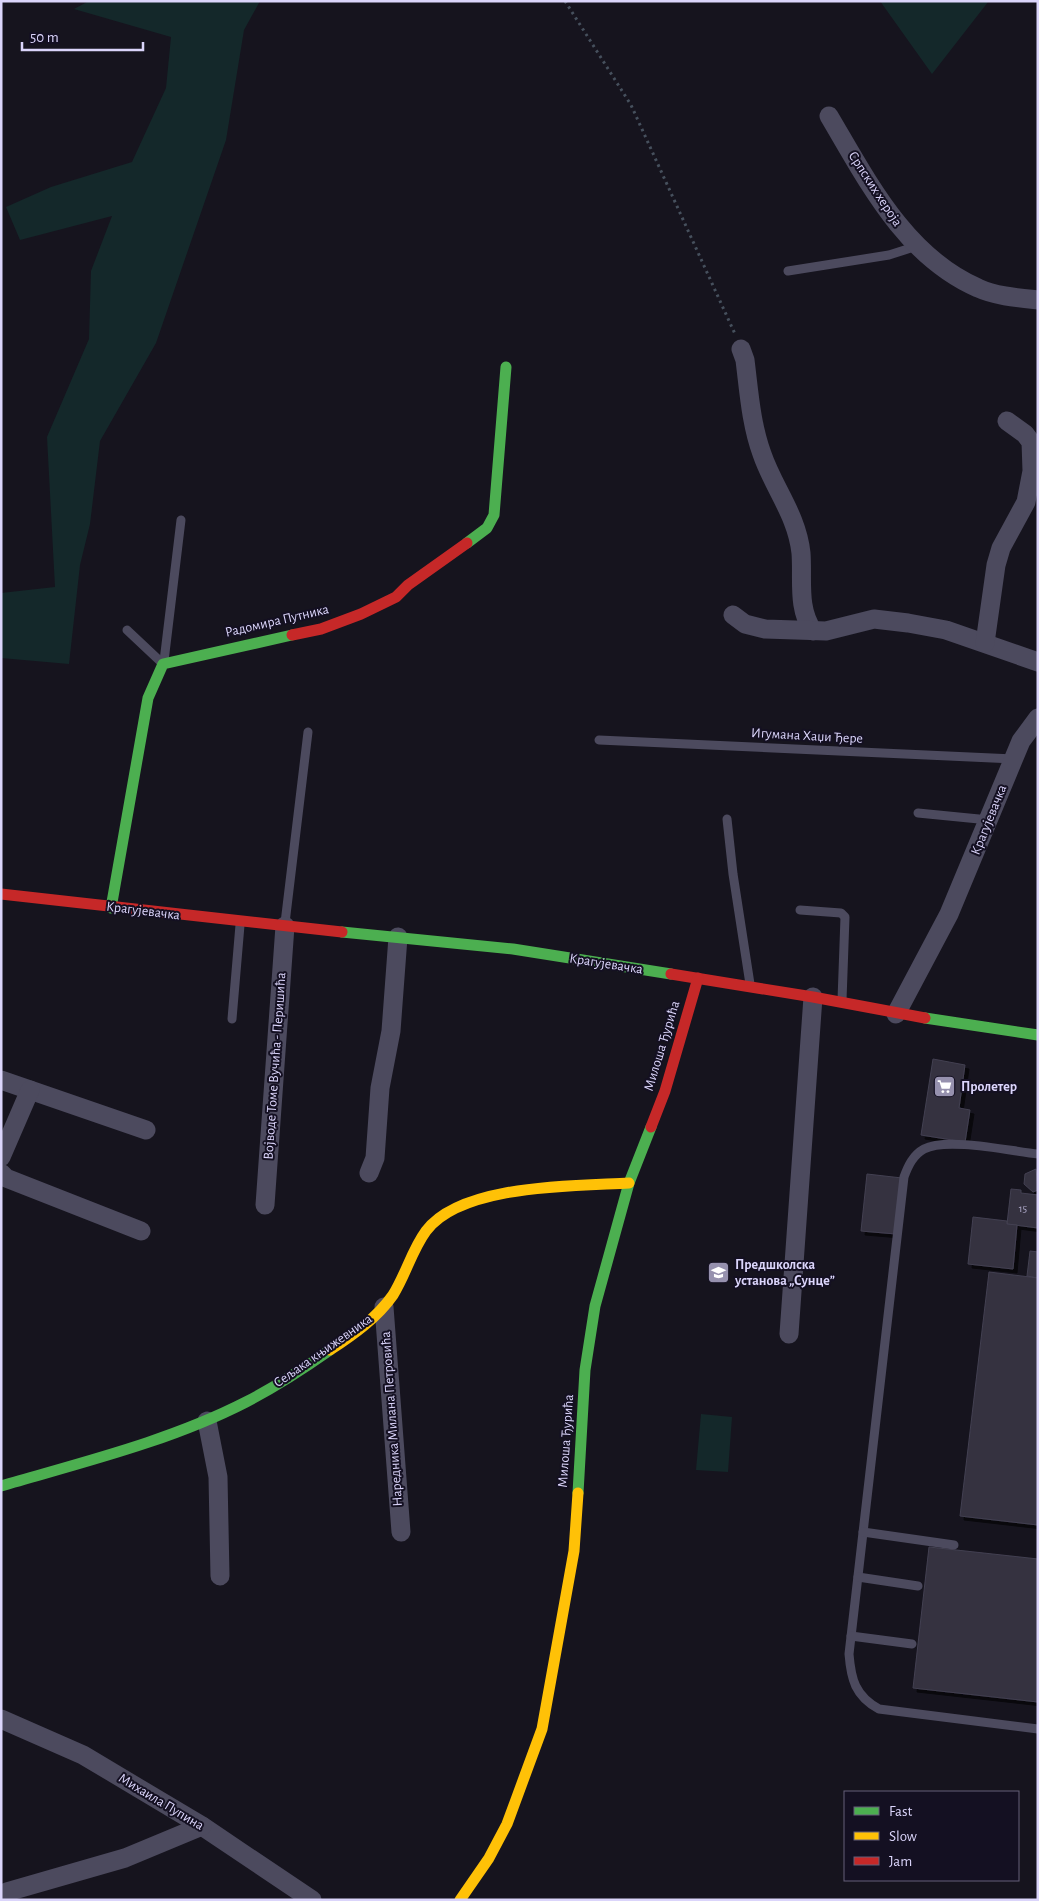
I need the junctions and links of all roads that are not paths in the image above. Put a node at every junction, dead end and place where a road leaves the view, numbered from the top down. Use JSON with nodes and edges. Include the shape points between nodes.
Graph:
{"nodes":[{"id":1,"x":829,"y":116,"type":"dead end"},
{"id":2,"x":918,"y":246,"type":"junction"},
{"id":3,"x":788,"y":270,"type":"dead end"},
{"id":4,"x":1038,"y":300,"type":"edge"},
{"id":5,"x":741,"y":350,"type":"road end"},
{"id":6,"x":506,"y":367,"type":"dead end"},
{"id":7,"x":1008,"y":421,"type":"dead end"},
{"id":8,"x":181,"y":520,"type":"dead end"},
{"id":9,"x":733,"y":615,"type":"dead end"},
{"id":10,"x":128,"y":630,"type":"dead end"},
{"id":11,"x":813,"y":631,"type":"junction"},
{"id":12,"x":985,"y":643,"type":"junction"},
{"id":13,"x":1038,"y":662,"type":"edge"},
{"id":14,"x":163,"y":664,"type":"junction"},
{"id":15,"x":1038,"y":718,"type":"edge"},
{"id":16,"x":308,"y":732,"type":"dead end"},
{"id":17,"x":599,"y":740,"type":"dead end"},
{"id":18,"x":1014,"y":759,"type":"junction"},
{"id":19,"x":918,"y":813,"type":"dead end"},
{"id":20,"x":727,"y":819,"type":"dead end"},
{"id":21,"x":989,"y":820,"type":"junction"},
{"id":22,"x":1,"y":894,"type":"edge"},
{"id":23,"x":111,"y":908,"type":"junction"},
{"id":24,"x":800,"y":910,"type":"dead end"},
{"id":25,"x":240,"y":922,"type":"junction"},
{"id":26,"x":285,"y":926,"type":"junction"},
{"id":27,"x":398,"y":938,"type":"junction"},
{"id":28,"x":698,"y":978,"type":"junction"},
{"id":29,"x":751,"y":987,"type":"junction"},
{"id":30,"x":813,"y":997,"type":"junction"},
{"id":31,"x":842,"y":1002,"type":"junction"},
{"id":32,"x":896,"y":1014,"type":"junction"},
{"id":33,"x":232,"y":1020,"type":"dead end"},
{"id":34,"x":1038,"y":1035,"type":"edge"},
{"id":35,"x":1,"y":1080,"type":"edge"},
{"id":36,"x":30,"y":1090,"type":"junction"},
{"id":37,"x":146,"y":1130,"type":"dead end"},
{"id":38,"x":1038,"y":1154,"type":"edge"},
{"id":39,"x":1,"y":1157,"type":"edge"},
{"id":40,"x":1,"y":1173,"type":"edge"},
{"id":41,"x":369,"y":1173,"type":"dead end"},
{"id":42,"x":629,"y":1182,"type":"junction"},
{"id":43,"x":265,"y":1205,"type":"dead end"},
{"id":44,"x":141,"y":1231,"type":"dead end"},
{"id":45,"x":384,"y":1307,"type":"junction"},
{"id":46,"x":789,"y":1334,"type":"dead end"},
{"id":47,"x":207,"y":1421,"type":"junction"},
{"id":48,"x":1,"y":1486,"type":"edge"},
{"id":49,"x":401,"y":1532,"type":"dead end"},
{"id":50,"x":863,"y":1532,"type":"junction"},
{"id":51,"x":954,"y":1545,"type":"dead end"},
{"id":52,"x":220,"y":1576,"type":"dead end"},
{"id":53,"x":858,"y":1577,"type":"junction"},
{"id":54,"x":918,"y":1586,"type":"dead end"},
{"id":55,"x":851,"y":1636,"type":"junction"},
{"id":56,"x":912,"y":1644,"type":"dead end"},
{"id":57,"x":1,"y":1719,"type":"edge"},
{"id":58,"x":1038,"y":1729,"type":"edge"},
{"id":59,"x":202,"y":1826,"type":"junction"},
{"id":60,"x":3,"y":1900,"type":"edge"},
{"id":61,"x":312,"y":1900,"type":"edge"},
{"id":62,"x":460,"y":1900,"type":"edge"}],
"edges":[{"from":1,"to":2,"type":"street","name":"Српских хероја","via":[[895,224]]},
{"from":2,"to":3,"type":"lane","via":[[889,255]]},
{"from":2,"to":4,"type":"street","name":"Српских хероја","via":[[940,266],[979,289]]},
{"from":5,"to":11,"type":"street","via":[[762,457],[797,527],[803,612]]},
{"from":6,"to":14,"type":"street","name":"Радомира Путника","via":[[494,515],[487,528],[396,597],[362,614],[321,629]]},
{"from":7,"to":12,"type":"street","via":[[1031,442],[1032,471],[1026,502],[1001,548],[996,565]]},
{"from":8,"to":14,"type":"lane"},
{"from":9,"to":11,"type":"street","via":[[745,624],[765,629]]},
{"from":10,"to":14,"type":"lane"},
{"from":11,"to":12,"type":"street","via":[[826,631],[874,619],[946,630]]},
{"from":12,"to":13,"type":"street"},
{"from":14,"to":23,"type":"street","via":[[148,698]]},
{"from":15,"to":18,"type":"street","name":"Крагујевачка","via":[[1021,741]]},
{"from":16,"to":26,"type":"lane"},
{"from":17,"to":18,"type":"lane","name":"Игумана Хаџи Ђере"},
{"from":18,"to":21,"type":"street","name":"Крагујевачка"},
{"from":19,"to":21,"type":"lane"},
{"from":20,"to":29,"type":"lane"},
{"from":21,"to":32,"type":"street","name":"Крагујевачка","via":[[949,914]]},
{"from":22,"to":23,"type":"street","name":"Крагујевачка"},
{"from":23,"to":25,"type":"street","name":"Крагујевачка"},
{"from":24,"to":31,"type":"lane","via":[[841,913],[845,917]]},
{"from":25,"to":26,"type":"street","name":"Крагујевачка"},
{"from":25,"to":33,"type":"lane"},
{"from":26,"to":27,"type":"street","name":"Крагујевачка"},
{"from":26,"to":43,"type":"street","name":"Војводе Томе Вучића - Перишића"},
{"from":27,"to":28,"type":"street","name":"Крагујевачка","via":[[513,949]]},
{"from":27,"to":41,"type":"street","via":[[392,1031],[380,1088],[375,1158]]},
{"from":28,"to":29,"type":"street","name":"Крагујевачка"},
{"from":28,"to":42,"type":"street","name":"Милоша Ђурића","via":[[665,1091]]},
{"from":29,"to":30,"type":"street","name":"Крагујевачка"},
{"from":30,"to":31,"type":"street","name":"Крагујевачка"},
{"from":30,"to":46,"type":"street"},
{"from":31,"to":32,"type":"street","name":"Крагујевачка"},
{"from":32,"to":34,"type":"street","name":"Крагујевачка"},
{"from":35,"to":36,"type":"street"},
{"from":36,"to":37,"type":"street"},
{"from":36,"to":39,"type":"street"},
{"from":38,"to":50,"type":"lane","via":[[947,1144],[923,1150],[909,1165],[904,1177]]},
{"from":40,"to":44,"type":"street","via":[[6,1178]]},
{"from":42,"to":45,"type":"street","name":"Сељака књижевника","via":[[494,1194],[450,1211],[432,1223],[420,1238]]},
{"from":42,"to":62,"type":"street","name":"Милоша Ђурића","via":[[595,1306],[588,1352],[574,1551],[542,1729],[507,1824],[489,1858]]},
{"from":45,"to":47,"type":"street","name":"Сељака књижевника","via":[[360,1329],[279,1383]]},
{"from":45,"to":49,"type":"street","name":"Наредника Милана Петровића"},
{"from":47,"to":48,"type":"street","name":"Сељака књижевника"},
{"from":47,"to":52,"type":"street","via":[[218,1477]]},
{"from":50,"to":51,"type":"lane"},
{"from":50,"to":53,"type":"lane"},
{"from":53,"to":54,"type":"lane"},
{"from":53,"to":55,"type":"lane"},
{"from":55,"to":56,"type":"lane"},
{"from":55,"to":58,"type":"lane","via":[[849,1654],[854,1686],[867,1702],[879,1709]]},
{"from":57,"to":59,"type":"street","name":"Михаила Пупина","via":[[83,1755]]},
{"from":59,"to":60,"type":"street","via":[[124,1858],[7,1892]]},
{"from":59,"to":61,"type":"street","name":"Михаила Пупина"}]}
